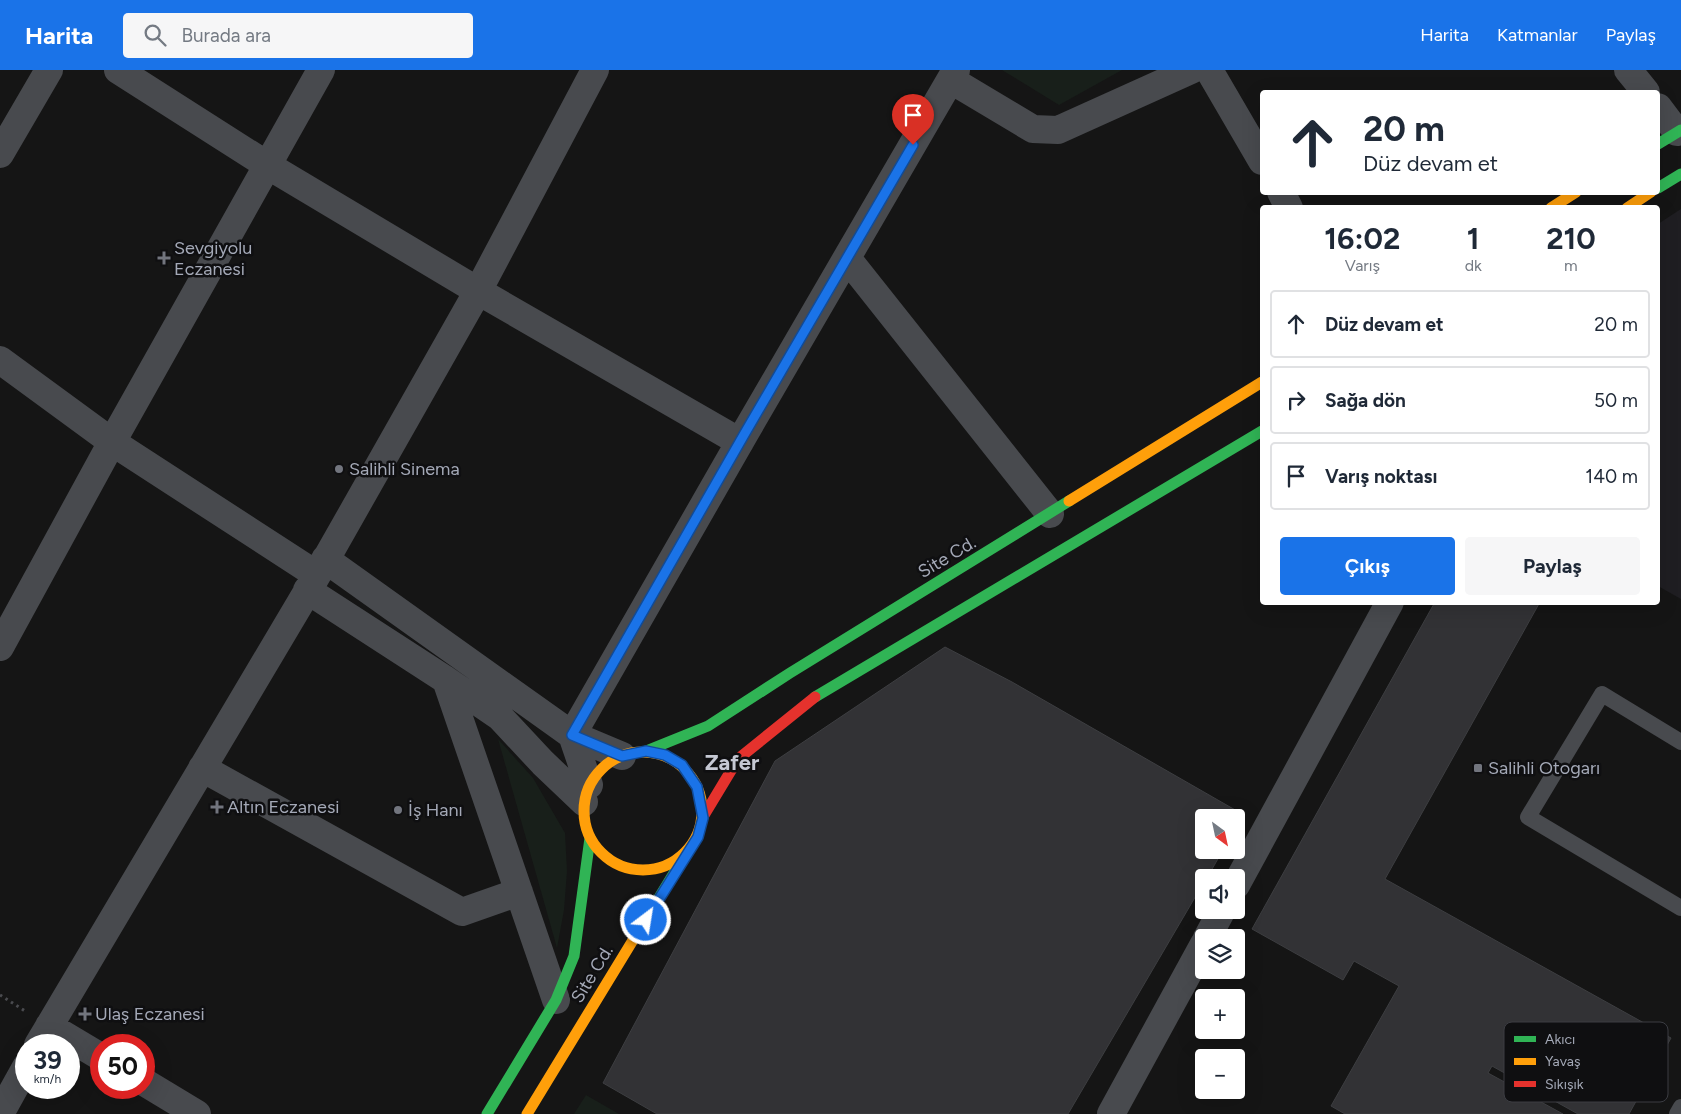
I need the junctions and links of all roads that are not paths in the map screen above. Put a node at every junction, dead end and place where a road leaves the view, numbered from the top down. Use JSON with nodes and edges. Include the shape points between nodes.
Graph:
{"nodes":[{"id":1,"x":49,"y":70,"type":"edge"},
{"id":2,"x":118,"y":70,"type":"edge"},
{"id":3,"x":321,"y":70,"type":"edge"},
{"id":4,"x":595,"y":70,"type":"edge"},
{"id":5,"x":1190,"y":70,"type":"edge"},
{"id":6,"x":1209,"y":70,"type":"edge"},
{"id":7,"x":1628,"y":70,"type":"edge"},
{"id":8,"x":954,"y":75,"type":"edge"},
{"id":9,"x":1644,"y":90,"type":"edge"},
{"id":10,"x":1660,"y":111,"type":"edge"},
{"id":11,"x":1672,"y":135,"type":"edge"},
{"id":12,"x":0,"y":154,"type":"edge"},
{"id":13,"x":1260,"y":159,"type":"edge"},
{"id":14,"x":267,"y":164,"type":"junction"},
{"id":15,"x":1681,"y":174,"type":"edge"},
{"id":16,"x":1660,"y":187,"type":"edge"},
{"id":17,"x":1571,"y":195,"type":"edge"},
{"id":18,"x":1646,"y":195,"type":"edge"},
{"id":19,"x":1556,"y":205,"type":"edge"},
{"id":20,"x":1632,"y":205,"type":"edge"},
{"id":21,"x":847,"y":258,"type":"junction"},
{"id":22,"x":478,"y":291,"type":"junction"},
{"id":23,"x":0,"y":360,"type":"edge"},
{"id":24,"x":1260,"y":383,"type":"edge"},
{"id":25,"x":1260,"y":432,"type":"edge"},
{"id":26,"x":112,"y":442,"type":"junction"},
{"id":27,"x":740,"y":442,"type":"junction"},
{"id":28,"x":1050,"y":514,"type":"junction"},
{"id":29,"x":316,"y":574,"type":"junction"},
{"id":30,"x":1388,"y":605,"type":"edge"},
{"id":31,"x":0,"y":647,"type":"edge"},
{"id":32,"x":446,"y":680,"type":"junction"},
{"id":33,"x":572,"y":735,"type":"junction"},
{"id":34,"x":1681,"y":742,"type":"edge"},
{"id":35,"x":634,"y":754,"type":"junction"},
{"id":36,"x":202,"y":768,"type":"junction"},
{"id":37,"x":586,"y":793,"type":"junction"},
{"id":38,"x":703,"y":818,"type":"junction"},
{"id":39,"x":590,"y":838,"type":"junction"},
{"id":40,"x":686,"y":853,"type":"junction"},
{"id":41,"x":1244,"y":869,"type":"edge"},
{"id":42,"x":519,"y":892,"type":"junction"},
{"id":43,"x":1681,"y":908,"type":"edge"},
{"id":44,"x":1195,"y":960,"type":"edge"},
{"id":45,"x":556,"y":1000,"type":"junction"},
{"id":46,"x":45,"y":1034,"type":"edge"},
{"id":47,"x":15,"y":1086,"type":"edge"},
{"id":48,"x":155,"y":1089,"type":"edge"},
{"id":49,"x":1681,"y":1107,"type":"edge"},
{"id":50,"x":0,"y":1114,"type":"edge"},
{"id":51,"x":198,"y":1114,"type":"edge"},
{"id":52,"x":487,"y":1114,"type":"edge"},
{"id":53,"x":527,"y":1114,"type":"edge"},
{"id":54,"x":1111,"y":1114,"type":"edge"},
{"id":55,"x":1677,"y":1114,"type":"edge"}],
"edges":[{"from":1,"to":12,"type":"street"},
{"from":2,"to":14,"type":"street"},
{"from":3,"to":14,"type":"street"},
{"from":4,"to":22,"type":"street"},
{"from":5,"to":8,"type":"street","via":[[1058,130],[1033,129]]},
{"from":6,"to":13,"type":"street"},
{"from":7,"to":9,"type":"street"},
{"from":8,"to":21,"type":"street"},
{"from":10,"to":11,"type":"street"},
{"from":14,"to":22,"type":"street"},
{"from":14,"to":26,"type":"street"},
{"from":15,"to":16,"type":"main road"},
{"from":17,"to":19,"type":"main road"},
{"from":18,"to":20,"type":"main road"},
{"from":21,"to":27,"type":"street"},
{"from":21,"to":28,"type":"street"},
{"from":22,"to":27,"type":"street"},
{"from":22,"to":29,"type":"street"},
{"from":23,"to":26,"type":"street"},
{"from":24,"to":28,"type":"main road","name":"Site Cd."},
{"from":25,"to":38,"type":"main road","via":[[815,697],[738,758]]},
{"from":26,"to":29,"type":"street"},
{"from":26,"to":31,"type":"street"},
{"from":27,"to":33,"type":"street"},
{"from":28,"to":35,"type":"main road","name":"Site Cd.","via":[[708,726]]},
{"from":29,"to":32,"type":"street"},
{"from":29,"to":33,"type":"street"},
{"from":29,"to":36,"type":"street"},
{"from":30,"to":41,"type":"street"},
{"from":32,"to":37,"type":"street","via":[[500,717],[543,762]]},
{"from":32,"to":42,"type":"street"},
{"from":33,"to":35,"type":"street"},
{"from":33,"to":37,"type":"street"},
{"from":34,"to":43,"type":"lane","via":[[1602,694],[1528,818]]},
{"from":35,"to":37,"type":"main road","via":[[603,766]]},
{"from":35,"to":38,"type":"main road","via":[[665,755],[682,765],[697,787]]},
{"from":36,"to":42,"type":"street","via":[[462,912]]},
{"from":36,"to":46,"type":"street"},
{"from":37,"to":39,"type":"main road","via":[[584,820]]},
{"from":38,"to":40,"type":"main road","via":[[698,837]]},
{"from":39,"to":40,"type":"main road","via":[[601,854],[616,865],[634,871],[653,870],[671,864]]},
{"from":39,"to":45,"type":"main road","via":[[574,956]]},
{"from":40,"to":53,"type":"main road","name":"Site Cd."},
{"from":42,"to":45,"type":"street"},
{"from":44,"to":54,"type":"street"},
{"from":45,"to":52,"type":"main road"},
{"from":47,"to":50,"type":"street"},
{"from":48,"to":51,"type":"street"},
{"from":49,"to":55,"type":"lane"}]}
